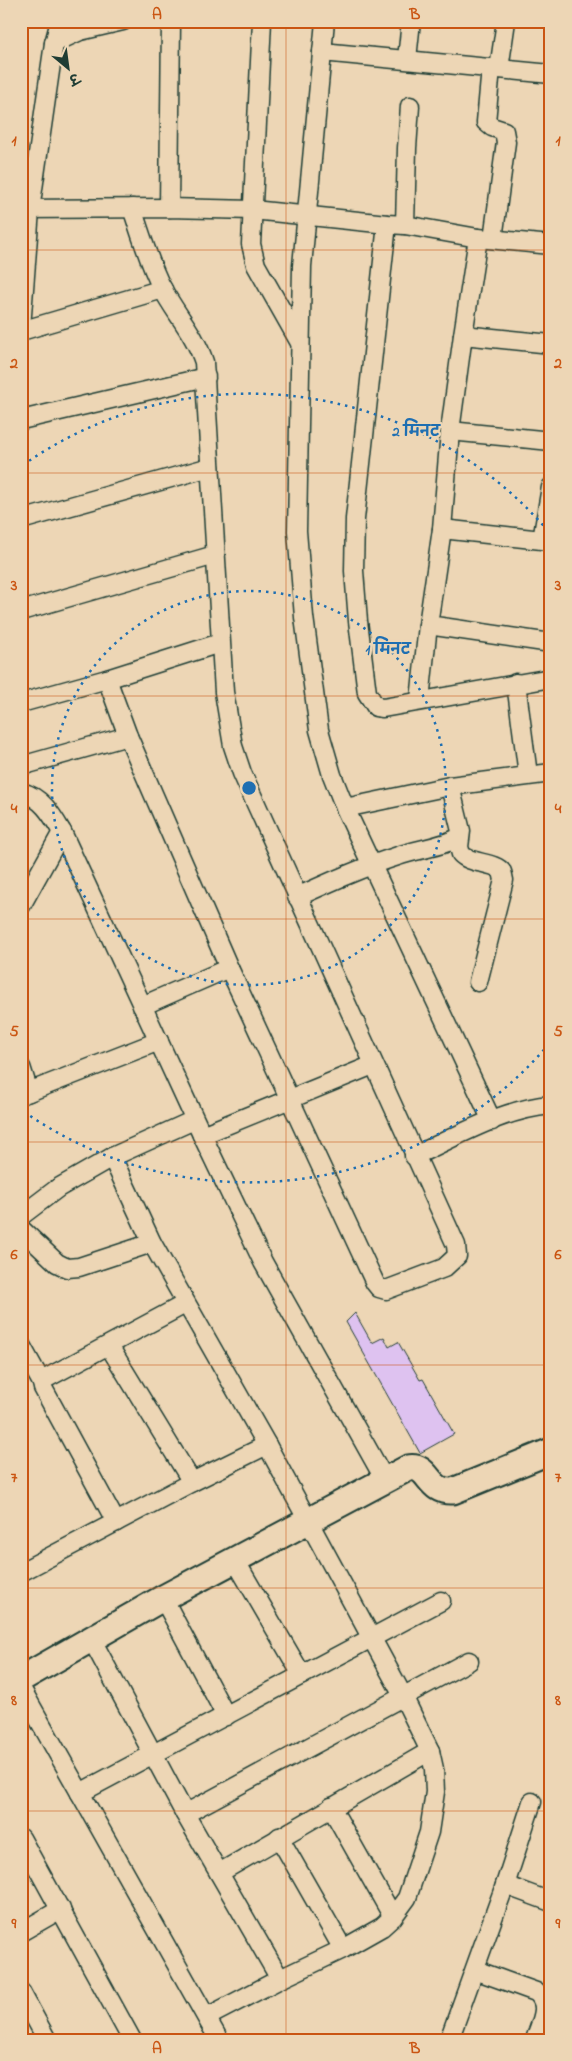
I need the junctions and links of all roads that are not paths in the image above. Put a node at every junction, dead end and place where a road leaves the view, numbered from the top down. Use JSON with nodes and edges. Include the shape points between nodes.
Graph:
{"nodes":[{"id":1,"x":60,"y":21,"type":"edge"},
{"id":2,"x":123,"y":21,"type":"edge"},
{"id":3,"x":171,"y":21,"type":"edge"},
{"id":4,"x":262,"y":21,"type":"edge"},
{"id":5,"x":325,"y":21,"type":"edge"},
{"id":6,"x":411,"y":21,"type":"edge"},
{"id":7,"x":506,"y":21,"type":"edge"},
{"id":8,"x":54,"y":43,"type":"junction"},
{"id":9,"x":322,"y":52,"type":"junction"},
{"id":10,"x":406,"y":59,"type":"junction"},
{"id":11,"x":495,"y":68,"type":"junction"},
{"id":12,"x":551,"y":74,"type":"edge"},
{"id":13,"x":410,"y":106,"type":"dead end"},
{"id":14,"x":132,"y":208,"type":"junction"},
{"id":15,"x":169,"y":208,"type":"junction"},
{"id":16,"x":26,"y":209,"type":"edge"},
{"id":17,"x":253,"y":210,"type":"junction"},
{"id":18,"x":308,"y":215,"type":"junction"},
{"id":19,"x":387,"y":224,"type":"junction"},
{"id":20,"x":405,"y":225,"type":"junction"},
{"id":21,"x":486,"y":238,"type":"junction"},
{"id":22,"x":551,"y":245,"type":"edge"},
{"id":23,"x":163,"y":289,"type":"junction"},
{"id":24,"x":21,"y":329,"type":"edge"},
{"id":25,"x":463,"y":335,"type":"junction"},
{"id":26,"x":299,"y":342,"type":"junction"},
{"id":27,"x":551,"y":344,"type":"edge"},
{"id":28,"x":206,"y":377,"type":"junction"},
{"id":29,"x":21,"y":420,"type":"edge"},
{"id":30,"x":450,"y":431,"type":"junction"},
{"id":31,"x":551,"y":441,"type":"edge"},
{"id":32,"x":210,"y":467,"type":"junction"},
{"id":33,"x":551,"y":487,"type":"edge"},
{"id":34,"x":21,"y":520,"type":"edge"},
{"id":35,"x":442,"y":529,"type":"junction"},
{"id":36,"x":546,"y":540,"type":"edge"},
{"id":37,"x":216,"y":556,"type":"junction"},
{"id":38,"x":21,"y":611,"type":"edge"},
{"id":39,"x":428,"y":625,"type":"junction"},
{"id":40,"x":220,"y":643,"type":"junction"},
{"id":41,"x":551,"y":643,"type":"edge"},
{"id":42,"x":551,"y":678,"type":"edge"},
{"id":43,"x":107,"y":679,"type":"junction"},
{"id":44,"x":516,"y":683,"type":"junction"},
{"id":45,"x":420,"y":700,"type":"junction"},
{"id":46,"x":21,"y":703,"type":"edge"},
{"id":47,"x":128,"y":736,"type":"junction"},
{"id":48,"x":21,"y":766,"type":"edge"},
{"id":49,"x":551,"y":773,"type":"edge"},
{"id":50,"x":528,"y":775,"type":"junction"},
{"id":51,"x":450,"y":786,"type":"junction"},
{"id":52,"x":21,"y":792,"type":"edge"},
{"id":53,"x":346,"y":808,"type":"junction"},
{"id":54,"x":62,"y":832,"type":"junction"},
{"id":55,"x":460,"y":836,"type":"junction"},
{"id":56,"x":372,"y":865,"type":"junction"},
{"id":57,"x":297,"y":896,"type":"junction"},
{"id":58,"x":21,"y":906,"type":"edge"},
{"id":59,"x":229,"y":968,"type":"junction"},
{"id":60,"x":478,"y":982,"type":"dead end"},
{"id":61,"x":142,"y":1006,"type":"junction"},
{"id":62,"x":158,"y":1040,"type":"junction"},
{"id":63,"x":373,"y":1064,"type":"junction"},
{"id":64,"x":21,"y":1067,"type":"edge"},
{"id":65,"x":25,"y":1094,"type":"edge"},
{"id":66,"x":290,"y":1098,"type":"junction"},
{"id":67,"x":551,"y":1105,"type":"edge"},
{"id":68,"x":492,"y":1121,"type":"junction"},
{"id":69,"x":198,"y":1127,"type":"junction"},
{"id":70,"x":414,"y":1156,"type":"junction"},
{"id":71,"x":112,"y":1157,"type":"junction"},
{"id":72,"x":21,"y":1216,"type":"edge"},
{"id":73,"x":21,"y":1229,"type":"edge"},
{"id":74,"x":152,"y":1243,"type":"junction"},
{"id":75,"x":185,"y":1304,"type":"junction"},
{"id":76,"x":21,"y":1345,"type":"edge"},
{"id":77,"x":109,"y":1346,"type":"junction"},
{"id":78,"x":42,"y":1383,"type":"junction"},
{"id":79,"x":267,"y":1445,"type":"junction"},
{"id":80,"x":551,"y":1451,"type":"edge"},
{"id":81,"x":385,"y":1480,"type":"junction"},
{"id":82,"x":192,"y":1482,"type":"junction"},
{"id":83,"x":307,"y":1520,"type":"junction"},
{"id":84,"x":116,"y":1522,"type":"junction"},
{"id":85,"x":234,"y":1560,"type":"junction"},
{"id":86,"x":21,"y":1572,"type":"edge"},
{"id":87,"x":163,"y":1598,"type":"junction"},
{"id":88,"x":441,"y":1601,"type":"dead end"},
{"id":89,"x":371,"y":1637,"type":"junction"},
{"id":90,"x":92,"y":1640,"type":"junction"},
{"id":91,"x":469,"y":1662,"type":"dead end"},
{"id":92,"x":302,"y":1674,"type":"junction"},
{"id":93,"x":21,"y":1679,"type":"edge"},
{"id":94,"x":21,"y":1688,"type":"edge"},
{"id":95,"x":403,"y":1696,"type":"junction"},
{"id":96,"x":226,"y":1716,"type":"junction"},
{"id":97,"x":430,"y":1751,"type":"junction"},
{"id":98,"x":152,"y":1754,"type":"junction"},
{"id":99,"x":80,"y":1793,"type":"junction"},
{"id":100,"x":532,"y":1802,"type":"dead end"},
{"id":101,"x":331,"y":1808,"type":"junction"},
{"id":102,"x":185,"y":1814,"type":"junction"},
{"id":103,"x":279,"y":1837,"type":"junction"},
{"id":104,"x":21,"y":1838,"type":"edge"},
{"id":105,"x":219,"y":1873,"type":"junction"},
{"id":106,"x":505,"y":1885,"type":"junction"},
{"id":107,"x":551,"y":1902,"type":"edge"},
{"id":108,"x":61,"y":1909,"type":"junction"},
{"id":109,"x":393,"y":1918,"type":"junction"},
{"id":110,"x":21,"y":1932,"type":"edge"},
{"id":111,"x":343,"y":1949,"type":"junction"},
{"id":112,"x":475,"y":1970,"type":"junction"},
{"id":113,"x":280,"y":1979,"type":"junction"},
{"id":114,"x":21,"y":1992,"type":"edge"},
{"id":115,"x":207,"y":2017,"type":"junction"},
{"id":116,"x":47,"y":2040,"type":"edge"},
{"id":117,"x":132,"y":2040,"type":"edge"},
{"id":118,"x":219,"y":2040,"type":"edge"},
{"id":119,"x":449,"y":2040,"type":"edge"},
{"id":120,"x":535,"y":2040,"type":"edge"}],
"edges":[{"from":1,"to":8,"type":"street"},
{"from":2,"to":8,"type":"street","via":[[80,31]]},
{"from":3,"to":15,"type":"street"},
{"from":4,"to":17,"type":"street"},
{"from":5,"to":9,"type":"street"},
{"from":6,"to":10,"type":"street"},
{"from":7,"to":11,"type":"street"},
{"from":8,"to":16,"type":"street"},
{"from":9,"to":10,"type":"street"},
{"from":9,"to":18,"type":"street"},
{"from":10,"to":11,"type":"street"},
{"from":11,"to":12,"type":"street"},
{"from":11,"to":21,"type":"street","via":[[486,122],[504,131],[506,142]]},
{"from":13,"to":20,"type":"street"},
{"from":14,"to":15,"type":"street"},
{"from":14,"to":16,"type":"street"},
{"from":14,"to":23,"type":"street"},
{"from":15,"to":17,"type":"street"},
{"from":16,"to":24,"type":"street"},
{"from":17,"to":18,"type":"street"},
{"from":17,"to":26,"type":"street","via":[[252,244],[256,265]]},
{"from":18,"to":19,"type":"street"},
{"from":18,"to":26,"type":"street"},
{"from":19,"to":20,"type":"street"},
{"from":19,"to":45,"type":"street","via":[[355,519],[356,601],[366,693],[371,702],[383,708]]},
{"from":20,"to":21,"type":"street"},
{"from":21,"to":22,"type":"street"},
{"from":21,"to":25,"type":"street"},
{"from":23,"to":24,"type":"street"},
{"from":23,"to":28,"type":"street","via":[[200,349]]},
{"from":25,"to":27,"type":"street"},
{"from":25,"to":30,"type":"street"},
{"from":26,"to":53,"type":"street","via":[[297,531],[304,617],[319,730]]},
{"from":28,"to":29,"type":"street"},
{"from":28,"to":32,"type":"street"},
{"from":30,"to":31,"type":"street"},
{"from":30,"to":35,"type":"street"},
{"from":32,"to":34,"type":"street"},
{"from":32,"to":37,"type":"street"},
{"from":33,"to":36,"type":"street"},
{"from":35,"to":36,"type":"street"},
{"from":35,"to":39,"type":"street"},
{"from":37,"to":38,"type":"street"},
{"from":37,"to":40,"type":"street"},
{"from":39,"to":41,"type":"street"},
{"from":39,"to":45,"type":"street"},
{"from":40,"to":43,"type":"street"},
{"from":40,"to":57,"type":"street","via":[[233,746]]},
{"from":42,"to":44,"type":"street"},
{"from":43,"to":46,"type":"street"},
{"from":43,"to":47,"type":"street"},
{"from":44,"to":45,"type":"street"},
{"from":44,"to":50,"type":"street"},
{"from":47,"to":48,"type":"street"},
{"from":47,"to":59,"type":"street"},
{"from":49,"to":50,"type":"street"},
{"from":50,"to":51,"type":"street"},
{"from":51,"to":53,"type":"street"},
{"from":51,"to":55,"type":"street"},
{"from":52,"to":54,"type":"street","via":[[41,802]]},
{"from":53,"to":56,"type":"street"},
{"from":54,"to":58,"type":"street"},
{"from":54,"to":61,"type":"street"},
{"from":55,"to":56,"type":"street"},
{"from":55,"to":60,"type":"street","via":[[459,847],[464,857],[497,868],[504,880]]},
{"from":56,"to":57,"type":"street"},
{"from":56,"to":68,"type":"street"},
{"from":57,"to":63,"type":"street"},
{"from":59,"to":61,"type":"street"},
{"from":59,"to":66,"type":"street"},
{"from":61,"to":62,"type":"street"},
{"from":62,"to":65,"type":"street"},
{"from":62,"to":69,"type":"street"},
{"from":63,"to":66,"type":"street"},
{"from":63,"to":70,"type":"street"},
{"from":64,"to":65,"type":"street"},
{"from":66,"to":69,"type":"street"},
{"from":66,"to":70,"type":"street","via":[[375,1283],[386,1290],[444,1268],[456,1256],[456,1245]]},
{"from":67,"to":68,"type":"street","via":[[531,1107]]},
{"from":68,"to":70,"type":"street"},
{"from":69,"to":71,"type":"street"},
{"from":69,"to":81,"type":"street","via":[[263,1262]]},
{"from":71,"to":72,"type":"street","via":[[58,1188]]},
{"from":71,"to":74,"type":"street"},
{"from":73,"to":74,"type":"street","via":[[57,1263],[67,1268]]},
{"from":74,"to":75,"type":"street"},
{"from":75,"to":77,"type":"street"},
{"from":75,"to":79,"type":"street"},
{"from":76,"to":78,"type":"street"},
{"from":77,"to":78,"type":"street"},
{"from":77,"to":82,"type":"street"},
{"from":78,"to":84,"type":"street"},
{"from":79,"to":82,"type":"street"},
{"from":79,"to":83,"type":"street"},
{"from":80,"to":81,"type":"street","via":[[453,1491],[444,1492],[421,1469],[414,1467]]},
{"from":81,"to":83,"type":"street"},
{"from":82,"to":84,"type":"street"},
{"from":83,"to":85,"type":"street"},
{"from":83,"to":89,"type":"street"},
{"from":84,"to":86,"type":"street"},
{"from":85,"to":87,"type":"street"},
{"from":85,"to":92,"type":"street"},
{"from":87,"to":90,"type":"street"},
{"from":87,"to":96,"type":"street"},
{"from":88,"to":89,"type":"street"},
{"from":89,"to":92,"type":"street"},
{"from":89,"to":95,"type":"street"},
{"from":90,"to":93,"type":"street"},
{"from":90,"to":98,"type":"street"},
{"from":91,"to":95,"type":"street"},
{"from":92,"to":96,"type":"street"},
{"from":94,"to":99,"type":"street"},
{"from":95,"to":97,"type":"street"},
{"from":95,"to":102,"type":"street"},
{"from":96,"to":98,"type":"street"},
{"from":97,"to":101,"type":"street"},
{"from":97,"to":109,"type":"street","via":[[435,1792],[429,1832],[407,1898]]},
{"from":98,"to":99,"type":"street"},
{"from":98,"to":102,"type":"street"},
{"from":99,"to":115,"type":"street"},
{"from":100,"to":106,"type":"street"},
{"from":101,"to":103,"type":"street"},
{"from":101,"to":109,"type":"street"},
{"from":102,"to":105,"type":"street"},
{"from":103,"to":105,"type":"street"},
{"from":103,"to":111,"type":"street"},
{"from":104,"to":108,"type":"street"},
{"from":105,"to":113,"type":"street"},
{"from":106,"to":107,"type":"street"},
{"from":106,"to":112,"type":"street"},
{"from":108,"to":110,"type":"street"},
{"from":108,"to":117,"type":"street"},
{"from":109,"to":111,"type":"street"},
{"from":111,"to":113,"type":"street"},
{"from":112,"to":119,"type":"street"},
{"from":112,"to":120,"type":"street","via":[[543,1997],[545,2006]]},
{"from":113,"to":115,"type":"street"},
{"from":114,"to":116,"type":"street"},
{"from":115,"to":118,"type":"street"}]}
